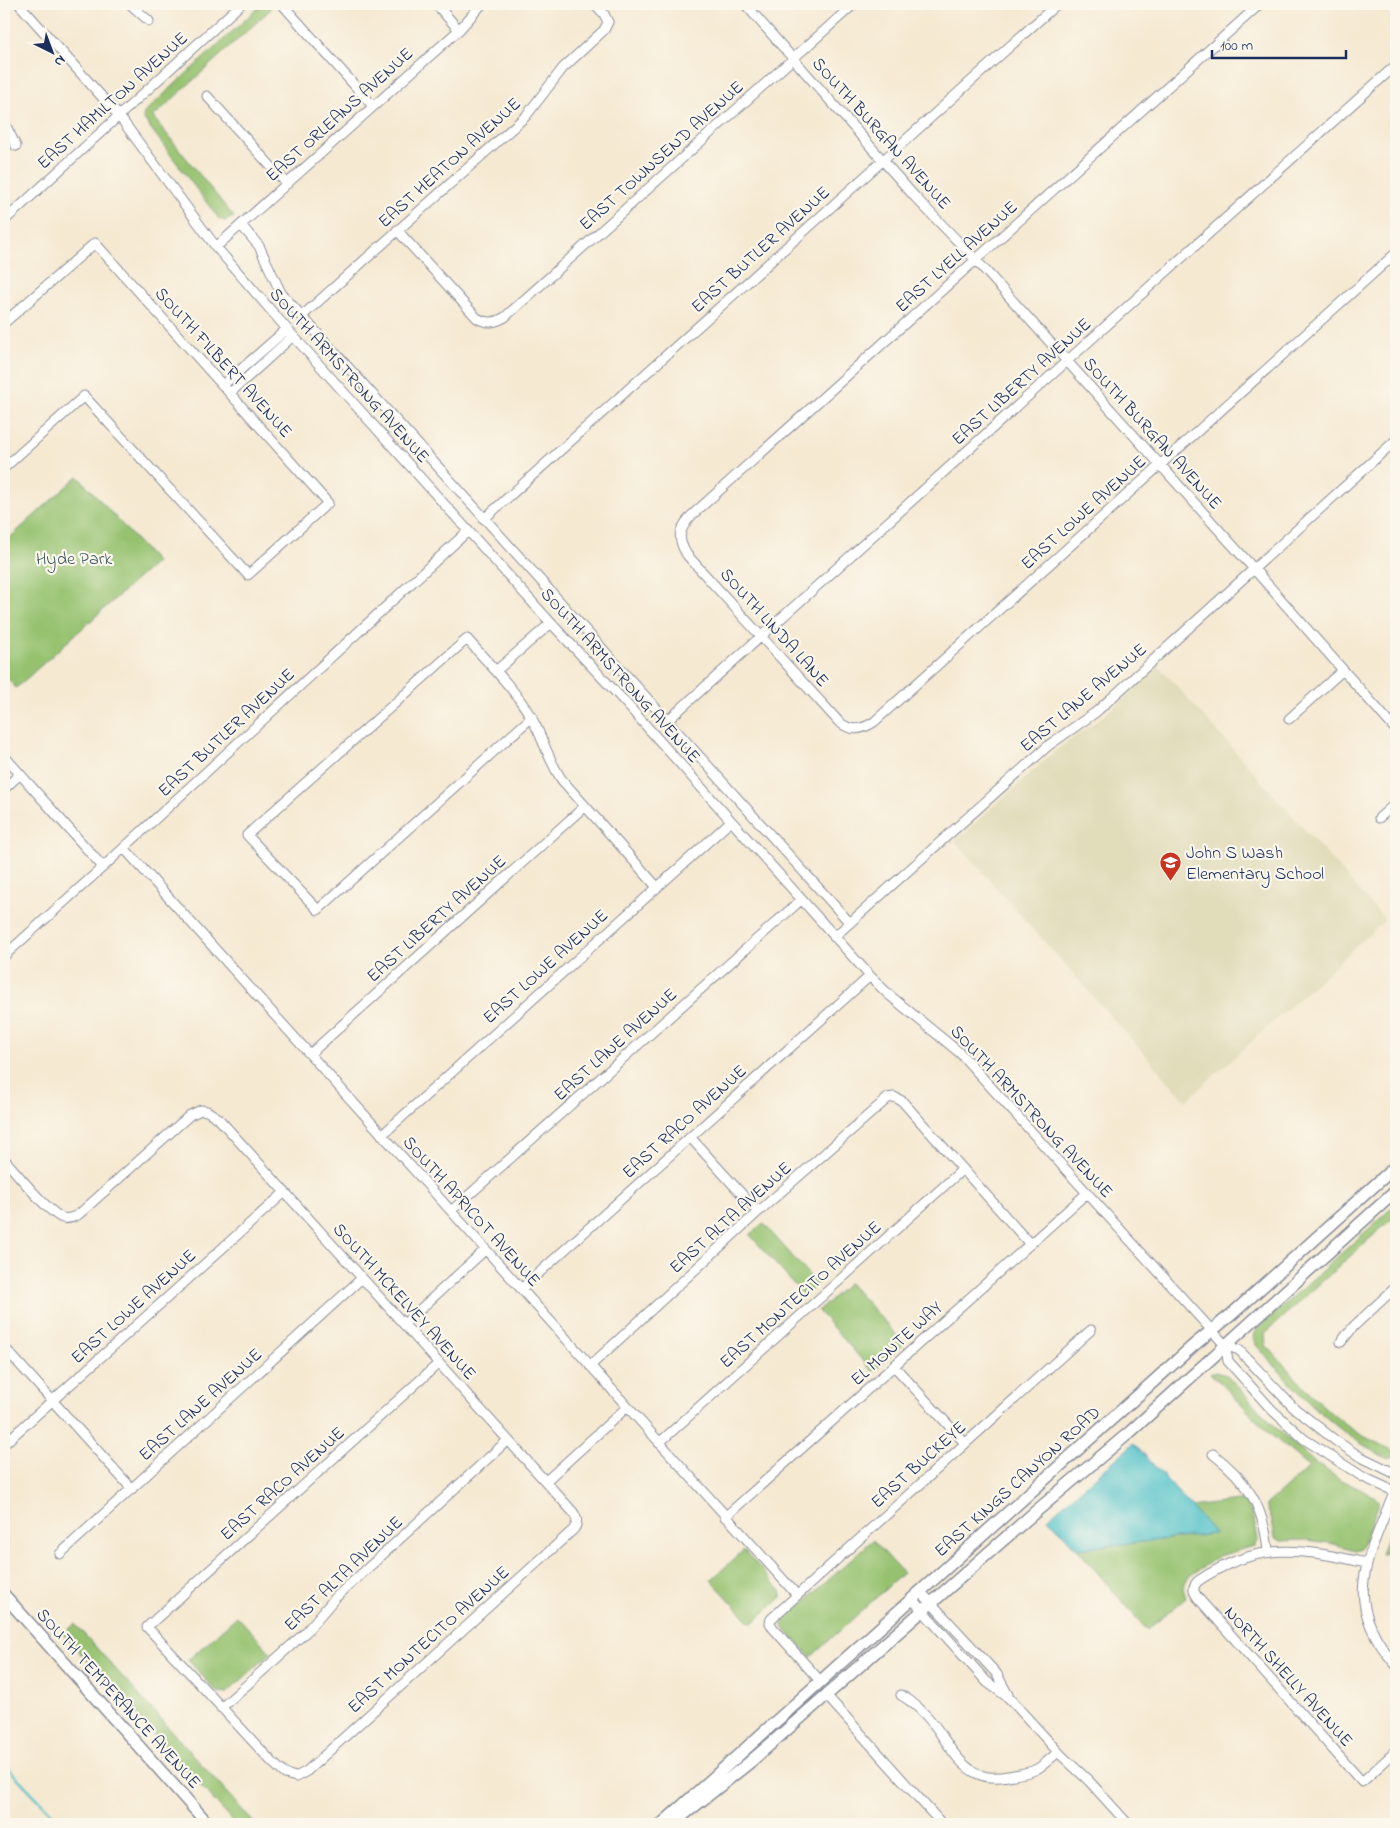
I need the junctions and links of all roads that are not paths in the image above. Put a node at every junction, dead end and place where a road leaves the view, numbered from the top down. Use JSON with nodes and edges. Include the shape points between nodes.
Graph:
{"nodes":[{"id":1,"x":19,"y":4,"type":"edge"},
{"id":2,"x":130,"y":4,"type":"edge"},
{"id":3,"x":241,"y":4,"type":"edge"},
{"id":4,"x":282,"y":4,"type":"edge"},
{"id":5,"x":436,"y":4,"type":"edge"},
{"id":6,"x":482,"y":4,"type":"edge"},
{"id":7,"x":595,"y":4,"type":"edge"},
{"id":8,"x":745,"y":4,"type":"edge"},
{"id":9,"x":854,"y":4,"type":"edge"},
{"id":10,"x":1057,"y":4,"type":"edge"},
{"id":11,"x":1260,"y":4,"type":"edge"},
{"id":12,"x":148,"y":21,"type":"dead end"},
{"id":13,"x":459,"y":30,"type":"junction"},
{"id":14,"x":793,"y":58,"type":"junction"},
{"id":15,"x":1396,"y":65,"type":"edge"},
{"id":16,"x":207,"y":96,"type":"dead end"},
{"id":17,"x":372,"y":106,"type":"junction"},
{"id":18,"x":119,"y":116,"type":"junction"},
{"id":19,"x":4,"y":122,"type":"edge"},
{"id":20,"x":16,"y":146,"type":"dead end"},
{"id":21,"x":884,"y":160,"type":"junction"},
{"id":22,"x":286,"y":184,"type":"junction"},
{"id":23,"x":4,"y":221,"type":"edge"},
{"id":24,"x":241,"y":225,"type":"junction"},
{"id":25,"x":397,"y":230,"type":"junction"},
{"id":26,"x":216,"y":247,"type":"junction"},
{"id":27,"x":1396,"y":253,"type":"edge"},
{"id":28,"x":976,"y":260,"type":"junction"},
{"id":29,"x":302,"y":316,"type":"junction"},
{"id":30,"x":4,"y":324,"type":"edge"},
{"id":31,"x":290,"y":333,"type":"junction"},
{"id":32,"x":1067,"y":362,"type":"junction"},
{"id":33,"x":223,"y":385,"type":"junction"},
{"id":34,"x":230,"y":393,"type":"junction"},
{"id":35,"x":1396,"y":440,"type":"edge"},
{"id":36,"x":1160,"y":465,"type":"junction"},
{"id":37,"x":4,"y":467,"type":"edge"},
{"id":38,"x":484,"y":519,"type":"junction"},
{"id":39,"x":468,"y":532,"type":"junction"},
{"id":40,"x":680,"y":536,"type":"joint"},
{"id":41,"x":1254,"y":569,"type":"junction"},
{"id":42,"x":551,"y":623,"type":"junction"},
{"id":43,"x":762,"y":636,"type":"junction"},
{"id":44,"x":1343,"y":670,"type":"junction"},
{"id":45,"x":496,"y":671,"type":"junction"},
{"id":46,"x":532,"y":717,"type":"junction"},
{"id":47,"x":1289,"y":719,"type":"dead end"},
{"id":48,"x":667,"y":721,"type":"junction"},
{"id":49,"x":855,"y":730,"type":"joint"},
{"id":50,"x":1396,"y":730,"type":"edge"},
{"id":51,"x":4,"y":756,"type":"edge"},
{"id":52,"x":20,"y":774,"type":"junction"},
{"id":53,"x":4,"y":789,"type":"edge"},
{"id":54,"x":1396,"y":803,"type":"edge"},
{"id":55,"x":585,"y":806,"type":"junction"},
{"id":56,"x":1379,"y":818,"type":"dead end"},
{"id":57,"x":730,"y":822,"type":"junction"},
{"id":58,"x":124,"y":848,"type":"junction"},
{"id":59,"x":104,"y":867,"type":"junction"},
{"id":60,"x":657,"y":887,"type":"junction"},
{"id":61,"x":801,"y":900,"type":"junction"},
{"id":62,"x":850,"y":923,"type":"junction"},
{"id":63,"x":834,"y":937,"type":"junction"},
{"id":64,"x":4,"y":956,"type":"edge"},
{"id":65,"x":870,"y":976,"type":"junction"},
{"id":66,"x":310,"y":1054,"type":"junction"},
{"id":67,"x":382,"y":1135,"type":"junction"},
{"id":68,"x":690,"y":1137,"type":"junction"},
{"id":69,"x":4,"y":1159,"type":"edge"},
{"id":70,"x":1396,"y":1166,"type":"edge"},
{"id":71,"x":963,"y":1169,"type":"junction"},
{"id":72,"x":1396,"y":1191,"type":"edge"},
{"id":73,"x":284,"y":1192,"type":"junction"},
{"id":74,"x":1088,"y":1193,"type":"junction"},
{"id":75,"x":451,"y":1211,"type":"junction"},
{"id":76,"x":758,"y":1212,"type":"junction"},
{"id":77,"x":1030,"y":1244,"type":"junction"},
{"id":78,"x":485,"y":1250,"type":"junction"},
{"id":79,"x":362,"y":1278,"type":"junction"},
{"id":80,"x":1396,"y":1287,"type":"edge"},
{"id":81,"x":521,"y":1289,"type":"junction"},
{"id":82,"x":404,"y":1324,"type":"junction"},
{"id":83,"x":1091,"y":1330,"type":"dead end"},
{"id":84,"x":1212,"y":1331,"type":"junction"},
{"id":85,"x":1341,"y":1342,"type":"dead end"},
{"id":86,"x":1225,"y":1345,"type":"junction"},
{"id":87,"x":4,"y":1348,"type":"edge"},
{"id":88,"x":439,"y":1363,"type":"junction"},
{"id":89,"x":590,"y":1366,"type":"junction"},
{"id":90,"x":894,"y":1366,"type":"junction"},
{"id":91,"x":52,"y":1401,"type":"junction"},
{"id":92,"x":627,"y":1407,"type":"junction"},
{"id":93,"x":508,"y":1440,"type":"junction"},
{"id":94,"x":659,"y":1443,"type":"junction"},
{"id":95,"x":965,"y":1443,"type":"junction"},
{"id":96,"x":4,"y":1444,"type":"edge"},
{"id":97,"x":1213,"y":1454,"type":"dead end"},
{"id":98,"x":1396,"y":1474,"type":"edge"},
{"id":99,"x":546,"y":1481,"type":"junction"},
{"id":100,"x":132,"y":1489,"type":"junction"},
{"id":101,"x":1396,"y":1490,"type":"edge"},
{"id":102,"x":725,"y":1517,"type":"junction"},
{"id":103,"x":577,"y":1521,"type":"joint"},
{"id":104,"x":1268,"y":1551,"type":"junction"},
{"id":105,"x":60,"y":1554,"type":"dead end"},
{"id":106,"x":1366,"y":1562,"type":"junction"},
{"id":107,"x":797,"y":1595,"type":"junction"},
{"id":108,"x":916,"y":1595,"type":"junction"},
{"id":109,"x":4,"y":1596,"type":"edge"},
{"id":110,"x":927,"y":1607,"type":"junction"},
{"id":111,"x":1396,"y":1665,"type":"edge"},
{"id":112,"x":821,"y":1682,"type":"junction"},
{"id":113,"x":826,"y":1695,"type":"junction"},
{"id":114,"x":901,"y":1695,"type":"dead end"},
{"id":115,"x":221,"y":1708,"type":"junction"},
{"id":116,"x":765,"y":1749,"type":"junction"},
{"id":117,"x":1396,"y":1751,"type":"edge"},
{"id":118,"x":1058,"y":1752,"type":"junction"},
{"id":119,"x":208,"y":1824,"type":"edge"},
{"id":120,"x":662,"y":1824,"type":"edge"},
{"id":121,"x":672,"y":1824,"type":"edge"},
{"id":122,"x":942,"y":1824,"type":"edge"},
{"id":123,"x":1128,"y":1824,"type":"edge"}],
"edges":[{"from":1,"to":18,"type":"street","name":"SOUTH ARMSTRONG AVENUE"},
{"from":2,"to":12,"type":"street"},
{"from":3,"to":18,"type":"street","name":"EAST HAMILTON AVENUE"},
{"from":4,"to":17,"type":"street"},
{"from":5,"to":13,"type":"street"},
{"from":6,"to":13,"type":"street","name":"EAST ORLEANS AVENUE"},
{"from":7,"to":25,"type":"street","name":"EAST HEATON AVENUE","via":[[608,22],[604,30],[560,72],[526,116]]},
{"from":8,"to":14,"type":"street","name":"SOUTH BURGAN AVENUE"},
{"from":9,"to":14,"type":"street","name":"EAST TOWNSEND AVENUE"},
{"from":10,"to":21,"type":"street","name":"EAST BUTLER AVENUE"},
{"from":11,"to":28,"type":"street","name":"EAST LYELL AVENUE"},
{"from":13,"to":17,"type":"street","name":"EAST ORLEANS AVENUE"},
{"from":14,"to":21,"type":"street","name":"SOUTH BURGAN AVENUE"},
{"from":14,"to":25,"type":"street","name":"EAST TOWNSEND AVENUE","via":[[505,317],[487,322],[473,314]]},
{"from":15,"to":32,"type":"street","name":"EAST LIBERTY AVENUE"},
{"from":16,"to":22,"type":"street"},
{"from":17,"to":22,"type":"street","name":"EAST ORLEANS AVENUE"},
{"from":18,"to":23,"type":"street","name":"EAST HAMILTON AVENUE"},
{"from":18,"to":26,"type":"street","name":"SOUTH ARMSTRONG AVENUE"},
{"from":19,"to":20,"type":"street"},
{"from":21,"to":28,"type":"street","name":"SOUTH BURGAN AVENUE"},
{"from":21,"to":38,"type":"street","name":"EAST BUTLER AVENUE"},
{"from":22,"to":24,"type":"street","name":"EAST ORLEANS AVENUE"},
{"from":24,"to":26,"type":"street","name":"EAST ORLEANS AVENUE"},
{"from":24,"to":29,"type":"street","name":"SOUTH ARMSTRONG AVENUE","via":[[259,246],[278,288]]},
{"from":25,"to":29,"type":"street","name":"EAST HEATON AVENUE"},
{"from":26,"to":31,"type":"street","name":"SOUTH ARMSTRONG AVENUE"},
{"from":27,"to":36,"type":"street","name":"EAST LOWE AVENUE"},
{"from":28,"to":32,"type":"street","name":"SOUTH BURGAN AVENUE"},
{"from":28,"to":40,"type":"street","name":"EAST LYELL AVENUE","via":[[691,516]]},
{"from":29,"to":38,"type":"street","name":"SOUTH ARMSTRONG AVENUE"},
{"from":30,"to":33,"type":"street","name":"SOUTH FILBERT AVENUE","via":[[95,243]]},
{"from":31,"to":33,"type":"street"},
{"from":31,"to":34,"type":"street"},
{"from":31,"to":39,"type":"street","name":"SOUTH ARMSTRONG AVENUE"},
{"from":32,"to":36,"type":"street","name":"SOUTH BURGAN AVENUE"},
{"from":32,"to":43,"type":"street","name":"EAST LIBERTY AVENUE"},
{"from":33,"to":34,"type":"street","name":"SOUTH FILBERT AVENUE"},
{"from":34,"to":37,"type":"street","name":"SOUTH FILBERT AVENUE","via":[[328,503],[248,575],[84,396]]},
{"from":35,"to":41,"type":"street","name":"EAST LANE AVENUE"},
{"from":36,"to":41,"type":"street","name":"SOUTH BURGAN AVENUE"},
{"from":36,"to":49,"type":"street","name":"EAST LOWE AVENUE","via":[[874,722]]},
{"from":38,"to":48,"type":"street","name":"SOUTH ARMSTRONG AVENUE"},
{"from":39,"to":42,"type":"street","name":"SOUTH ARMSTRONG AVENUE"},
{"from":39,"to":58,"type":"street","name":"EAST BUTLER AVENUE"},
{"from":40,"to":43,"type":"street","name":"SOUTH LINDA LANE","via":[[687,555]]},
{"from":41,"to":44,"type":"street","name":"SOUTH BURGAN AVENUE"},
{"from":41,"to":62,"type":"street","name":"EAST LANE AVENUE","via":[[1096,712],[1049,745]]},
{"from":42,"to":45,"type":"street"},
{"from":42,"to":57,"type":"street","name":"SOUTH ARMSTRONG AVENUE"},
{"from":43,"to":48,"type":"street","name":"EAST LIBERTY AVENUE"},
{"from":43,"to":49,"type":"street","name":"SOUTH LINDA LANE","via":[[839,722]]},
{"from":44,"to":47,"type":"street"},
{"from":44,"to":50,"type":"street","name":"SOUTH BURGAN AVENUE"},
{"from":45,"to":46,"type":"street"},
{"from":45,"to":46,"type":"street","via":[[467,639],[247,835],[318,910]]},
{"from":46,"to":55,"type":"street","via":[[556,771]]},
{"from":48,"to":62,"type":"street","name":"SOUTH ARMSTRONG AVENUE"},
{"from":51,"to":52,"type":"street"},
{"from":52,"to":53,"type":"street"},
{"from":52,"to":59,"type":"street"},
{"from":54,"to":56,"type":"street"},
{"from":55,"to":60,"type":"street"},
{"from":55,"to":66,"type":"street","name":"EAST LIBERTY AVENUE"},
{"from":57,"to":60,"type":"street","name":"EAST LOWE AVENUE"},
{"from":57,"to":61,"type":"street","name":"SOUTH ARMSTRONG AVENUE"},
{"from":58,"to":59,"type":"street","name":"EAST BUTLER AVENUE"},
{"from":58,"to":66,"type":"street","name":"SOUTH APRICOT AVENUE"},
{"from":59,"to":64,"type":"street","name":"EAST BUTLER AVENUE"},
{"from":60,"to":67,"type":"street","name":"EAST LOWE AVENUE"},
{"from":61,"to":63,"type":"street","name":"SOUTH ARMSTRONG AVENUE"},
{"from":61,"to":75,"type":"street","name":"EAST LANE AVENUE"},
{"from":62,"to":63,"type":"street","name":"EAST LANE AVENUE"},
{"from":63,"to":65,"type":"street","name":"SOUTH ARMSTRONG AVENUE"},
{"from":65,"to":68,"type":"street","name":"EAST RACO AVENUE"},
{"from":65,"to":74,"type":"street","name":"SOUTH ARMSTRONG AVENUE","via":[[960,1053]]},
{"from":66,"to":67,"type":"street","name":"SOUTH APRICOT AVENUE"},
{"from":67,"to":75,"type":"street","name":"SOUTH APRICOT AVENUE"},
{"from":68,"to":76,"type":"street"},
{"from":68,"to":81,"type":"street","name":"EAST RACO AVENUE"},
{"from":69,"to":73,"type":"street","name":"SOUTH MCKELVEY AVENUE","via":[[53,1212],[64,1219],[78,1215],[190,1114],[201,1110],[218,1118]]},
{"from":70,"to":84,"type":"main road","name":"EAST KINGS CANYON ROAD"},
{"from":71,"to":76,"type":"street","name":"EAST ALTA AVENUE","via":[[902,1101],[888,1098]]},
{"from":71,"to":77,"type":"street"},
{"from":71,"to":94,"type":"street","name":"EAST MONTECITO AVENUE"},
{"from":72,"to":86,"type":"main road","name":"EAST KINGS CANYON ROAD"},
{"from":73,"to":79,"type":"street","name":"SOUTH MCKELVEY AVENUE"},
{"from":73,"to":91,"type":"street","name":"EAST LOWE AVENUE"},
{"from":74,"to":77,"type":"street","name":"EL MONTE WAY"},
{"from":74,"to":84,"type":"street","name":"SOUTH ARMSTRONG AVENUE"},
{"from":75,"to":78,"type":"street","name":"SOUTH APRICOT AVENUE"},
{"from":76,"to":89,"type":"street","name":"EAST ALTA AVENUE"},
{"from":77,"to":90,"type":"street","name":"EL MONTE WAY"},
{"from":78,"to":81,"type":"street","name":"SOUTH APRICOT AVENUE"},
{"from":78,"to":82,"type":"street"},
{"from":79,"to":82,"type":"street","name":"SOUTH MCKELVEY AVENUE"},
{"from":79,"to":100,"type":"street","name":"EAST LANE AVENUE"},
{"from":80,"to":85,"type":"street"},
{"from":81,"to":89,"type":"street","name":"SOUTH APRICOT AVENUE"},
{"from":82,"to":88,"type":"street","name":"SOUTH MCKELVEY AVENUE"},
{"from":83,"to":95,"type":"street","name":"EAST BUCKEYE"},
{"from":84,"to":86,"type":"street","name":"SOUTH ARMSTRONG AVENUE"},
{"from":84,"to":108,"type":"main road","name":"EAST KINGS CANYON ROAD"},
{"from":86,"to":98,"type":"street","via":[[1239,1350],[1293,1408],[1321,1430],[1359,1456]]},
{"from":86,"to":101,"type":"street","via":[[1228,1361],[1292,1429],[1345,1467]]},
{"from":86,"to":110,"type":"main road","name":"EAST KINGS CANYON ROAD","via":[[1130,1432]]},
{"from":87,"to":91,"type":"street"},
{"from":88,"to":93,"type":"street","name":"SOUTH MCKELVEY AVENUE"},
{"from":88,"to":115,"type":"street","name":"EAST RACO AVENUE","via":[[147,1627]]},
{"from":89,"to":92,"type":"street","name":"SOUTH APRICOT AVENUE"},
{"from":90,"to":95,"type":"street"},
{"from":90,"to":102,"type":"street","name":"EL MONTE WAY"},
{"from":91,"to":96,"type":"street","name":"EAST LOWE AVENUE"},
{"from":91,"to":100,"type":"street"},
{"from":92,"to":94,"type":"street","name":"SOUTH APRICOT AVENUE"},
{"from":92,"to":99,"type":"street"},
{"from":93,"to":99,"type":"street","name":"SOUTH MCKELVEY AVENUE"},
{"from":93,"to":115,"type":"street","name":"EAST ALTA AVENUE","via":[[335,1598],[306,1632]]},
{"from":94,"to":102,"type":"street","name":"SOUTH APRICOT AVENUE"},
{"from":95,"to":107,"type":"street","name":"EAST BUCKEYE"},
{"from":97,"to":104,"type":"street","via":[[1240,1478],[1258,1505]]},
{"from":99,"to":103,"type":"street","name":"SOUTH MCKELVEY AVENUE"},
{"from":100,"to":105,"type":"street","name":"EAST LANE AVENUE"},
{"from":101,"to":106,"type":"street"},
{"from":102,"to":107,"type":"street","name":"SOUTH APRICOT AVENUE"},
{"from":103,"to":115,"type":"street","name":"EAST MONTECITO AVENUE","via":[[573,1530],[307,1771],[296,1777],[285,1774]]},
{"from":104,"to":106,"type":"street","via":[[1308,1551]]},
{"from":104,"to":117,"type":"street","name":"NORTH SHELLY AVENUE","via":[[1221,1566],[1198,1580],[1193,1590],[1362,1782]]},
{"from":106,"to":111,"type":"street","via":[[1363,1581],[1366,1613],[1376,1638]]},
{"from":107,"to":112,"type":"street","name":"EAST BUCKEYE","via":[[770,1623]]},
{"from":108,"to":110,"type":"street"},
{"from":108,"to":112,"type":"main road","name":"EAST KINGS CANYON ROAD"},
{"from":109,"to":119,"type":"main road","name":"SOUTH TEMPERANCE AVENUE"},
{"from":110,"to":113,"type":"main road","name":"EAST KINGS CANYON ROAD"},
{"from":110,"to":118,"type":"street","via":[[986,1682],[1009,1698]]},
{"from":112,"to":116,"type":"main road","via":[[818,1692],[784,1723]]},
{"from":112,"to":120,"type":"main road","name":"EAST KINGS CANYON ROAD"},
{"from":113,"to":116,"type":"main road","name":"EAST KINGS CANYON ROAD"},
{"from":113,"to":122,"type":"street"},
{"from":114,"to":118,"type":"street","via":[[925,1714],[960,1761],[977,1774],[1000,1777],[1031,1772]]},
{"from":116,"to":121,"type":"main road","name":"EAST KINGS CANYON ROAD"},
{"from":118,"to":123,"type":"street"}]}
